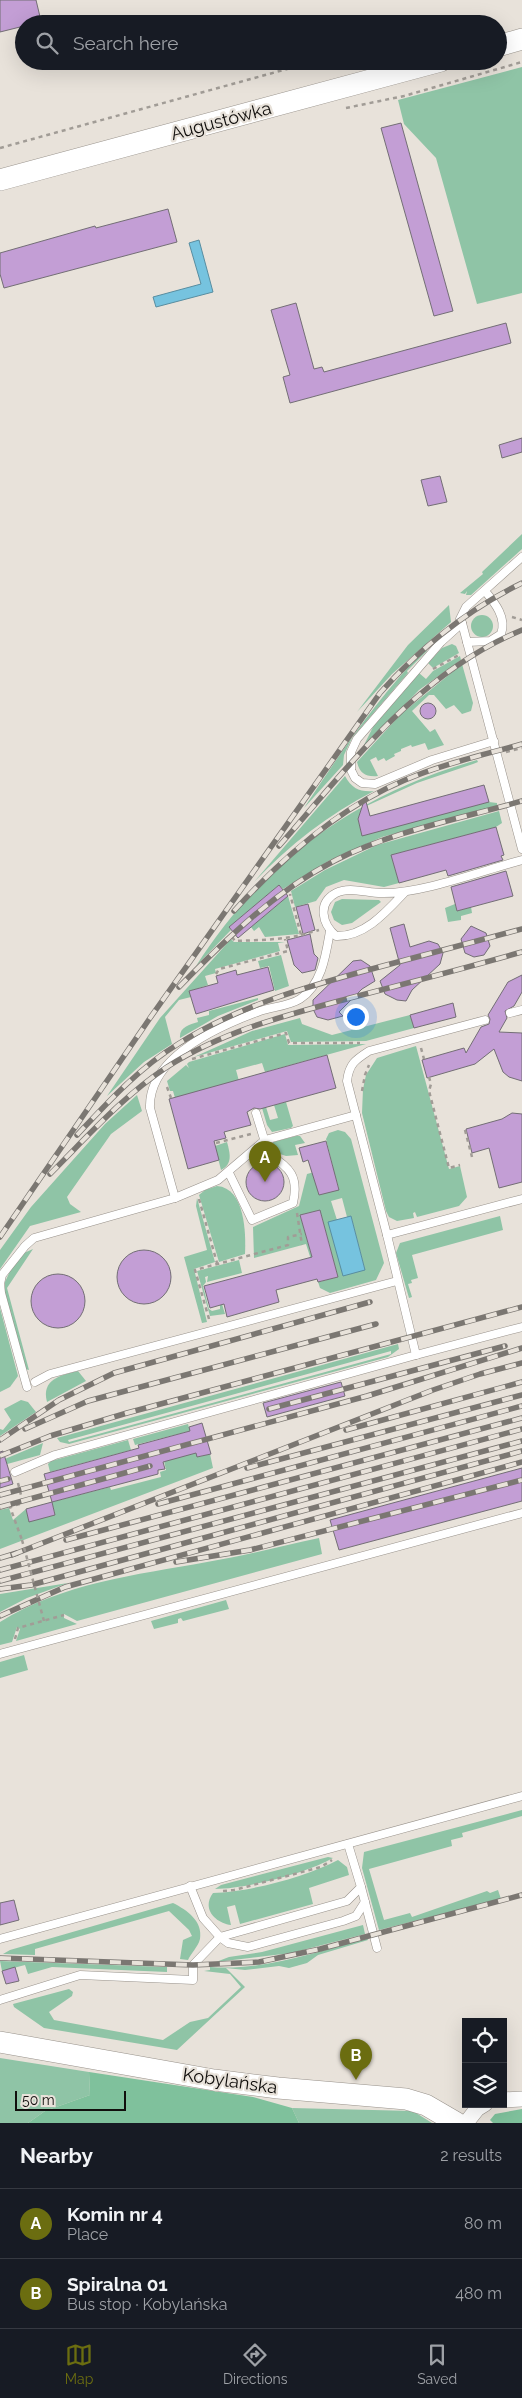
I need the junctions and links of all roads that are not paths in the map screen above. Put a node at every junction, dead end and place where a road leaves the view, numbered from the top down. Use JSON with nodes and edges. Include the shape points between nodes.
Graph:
{"nodes":[{"id":1,"x":522,"y":39,"type":"edge"},
{"id":2,"x":507,"y":43,"type":"edge"},
{"id":3,"x":409,"y":70,"type":"edge"},
{"id":4,"x":0,"y":180,"type":"edge"},
{"id":5,"x":522,"y":557,"type":"edge"},
{"id":6,"x":485,"y":591,"type":"junction"},
{"id":7,"x":462,"y":623,"type":"junction"},
{"id":8,"x":467,"y":642,"type":"junction"},
{"id":9,"x":494,"y":741,"type":"junction"},
{"id":10,"x":522,"y":849,"type":"edge"},
{"id":11,"x":522,"y":860,"type":"edge"},
{"id":12,"x":405,"y":892,"type":"junction"},
{"id":13,"x":328,"y":929,"type":"junction"},
{"id":14,"x":522,"y":1010,"type":"edge"},
{"id":15,"x":510,"y":1014,"type":"dead end"},
{"id":16,"x":485,"y":1020,"type":"dead end"},
{"id":17,"x":256,"y":1113,"type":"dead end"},
{"id":18,"x":356,"y":1116,"type":"junction"},
{"id":19,"x":265,"y":1140,"type":"junction"},
{"id":20,"x":229,"y":1173,"type":"junction"},
{"id":21,"x":174,"y":1198,"type":"junction"},
{"id":22,"x":522,"y":1198,"type":"edge"},
{"id":23,"x":387,"y":1235,"type":"junction"},
{"id":24,"x":397,"y":1281,"type":"junction"},
{"id":25,"x":522,"y":1327,"type":"edge"},
{"id":26,"x":416,"y":1355,"type":"junction"},
{"id":27,"x":35,"y":1382,"type":"dead end"},
{"id":28,"x":27,"y":1387,"type":"dead end"},
{"id":29,"x":15,"y":1472,"type":"road end"},
{"id":30,"x":522,"y":1513,"type":"edge"},
{"id":31,"x":0,"y":1654,"type":"edge"},
{"id":32,"x":522,"y":1796,"type":"edge"},
{"id":33,"x":348,"y":1844,"type":"junction"},
{"id":34,"x":190,"y":1886,"type":"junction"},
{"id":35,"x":361,"y":1887,"type":"junction"},
{"id":36,"x":365,"y":1902,"type":"junction"},
{"id":37,"x":220,"y":1937,"type":"junction"},
{"id":38,"x":0,"y":1939,"type":"edge"},
{"id":39,"x":377,"y":1948,"type":"dead end"},
{"id":40,"x":0,"y":2000,"type":"edge"},
{"id":41,"x":0,"y":2042,"type":"edge"},
{"id":42,"x":522,"y":2099,"type":"edge"},
{"id":43,"x":507,"y":2100,"type":"edge"},
{"id":44,"x":479,"y":2108,"type":"edge"},
{"id":45,"x":457,"y":2123,"type":"edge"},
{"id":46,"x":466,"y":2123,"type":"edge"}],
"edges":[{"from":1,"to":2,"type":"street"},
{"from":3,"to":4,"type":"street","name":"Augustówka"},
{"from":5,"to":6,"type":"lane"},
{"from":6,"to":7,"type":"lane","via":[[466,607],[460,619]]},
{"from":6,"to":8,"type":"lane","via":[[498,608],[502,619],[501,634],[490,641]]},
{"from":7,"to":8,"type":"lane"},
{"from":7,"to":9,"type":"lane","via":[[441,642],[357,740],[351,752],[351,770],[362,784],[375,784],[432,760]]},
{"from":8,"to":9,"type":"lane"},
{"from":9,"to":10,"type":"lane"},
{"from":11,"to":12,"type":"lane"},
{"from":12,"to":13,"type":"lane","via":[[382,916],[367,926],[345,936],[336,936]]},
{"from":12,"to":13,"type":"lane","via":[[345,889],[335,893],[323,909]]},
{"from":13,"to":21,"type":"lane","via":[[322,968],[300,999],[261,1011],[200,1039],[180,1052],[154,1083],[149,1095],[150,1108]]},
{"from":14,"to":15,"type":"lane"},
{"from":16,"to":18,"type":"lane","via":[[369,1051],[354,1061],[347,1081]]},
{"from":17,"to":19,"type":"lane"},
{"from":18,"to":19,"type":"lane"},
{"from":18,"to":23,"type":"lane"},
{"from":19,"to":20,"type":"lane"},
{"from":19,"to":20,"type":"lane","via":[[269,1154],[293,1175],[293,1203],[252,1220]]},
{"from":20,"to":21,"type":"lane"},
{"from":21,"to":28,"type":"lane","via":[[34,1238],[2,1276],[1,1294]]},
{"from":22,"to":23,"type":"lane"},
{"from":23,"to":24,"type":"lane"},
{"from":24,"to":26,"type":"lane"},
{"from":24,"to":27,"type":"lane","via":[[50,1374]]},
{"from":25,"to":26,"type":"lane"},
{"from":26,"to":29,"type":"lane","via":[[55,1454]]},
{"from":30,"to":31,"type":"lane"},
{"from":32,"to":33,"type":"lane"},
{"from":33,"to":34,"type":"lane"},
{"from":33,"to":35,"type":"lane"},
{"from":34,"to":37,"type":"lane","via":[[202,1918]]},
{"from":34,"to":38,"type":"lane"},
{"from":35,"to":36,"type":"lane"},
{"from":35,"to":37,"type":"lane","via":[[347,1901]]},
{"from":36,"to":37,"type":"lane","via":[[356,1916],[248,1947],[228,1943]]},
{"from":36,"to":39,"type":"lane"},
{"from":37,"to":40,"type":"lane","via":[[193,1965],[193,1980],[80,1975]]},
{"from":41,"to":45,"type":"street","name":"Kobylańska","via":[[214,2080],[406,2099],[434,2108]]},
{"from":42,"to":43,"type":"street"},
{"from":44,"to":46,"type":"street"}]}
